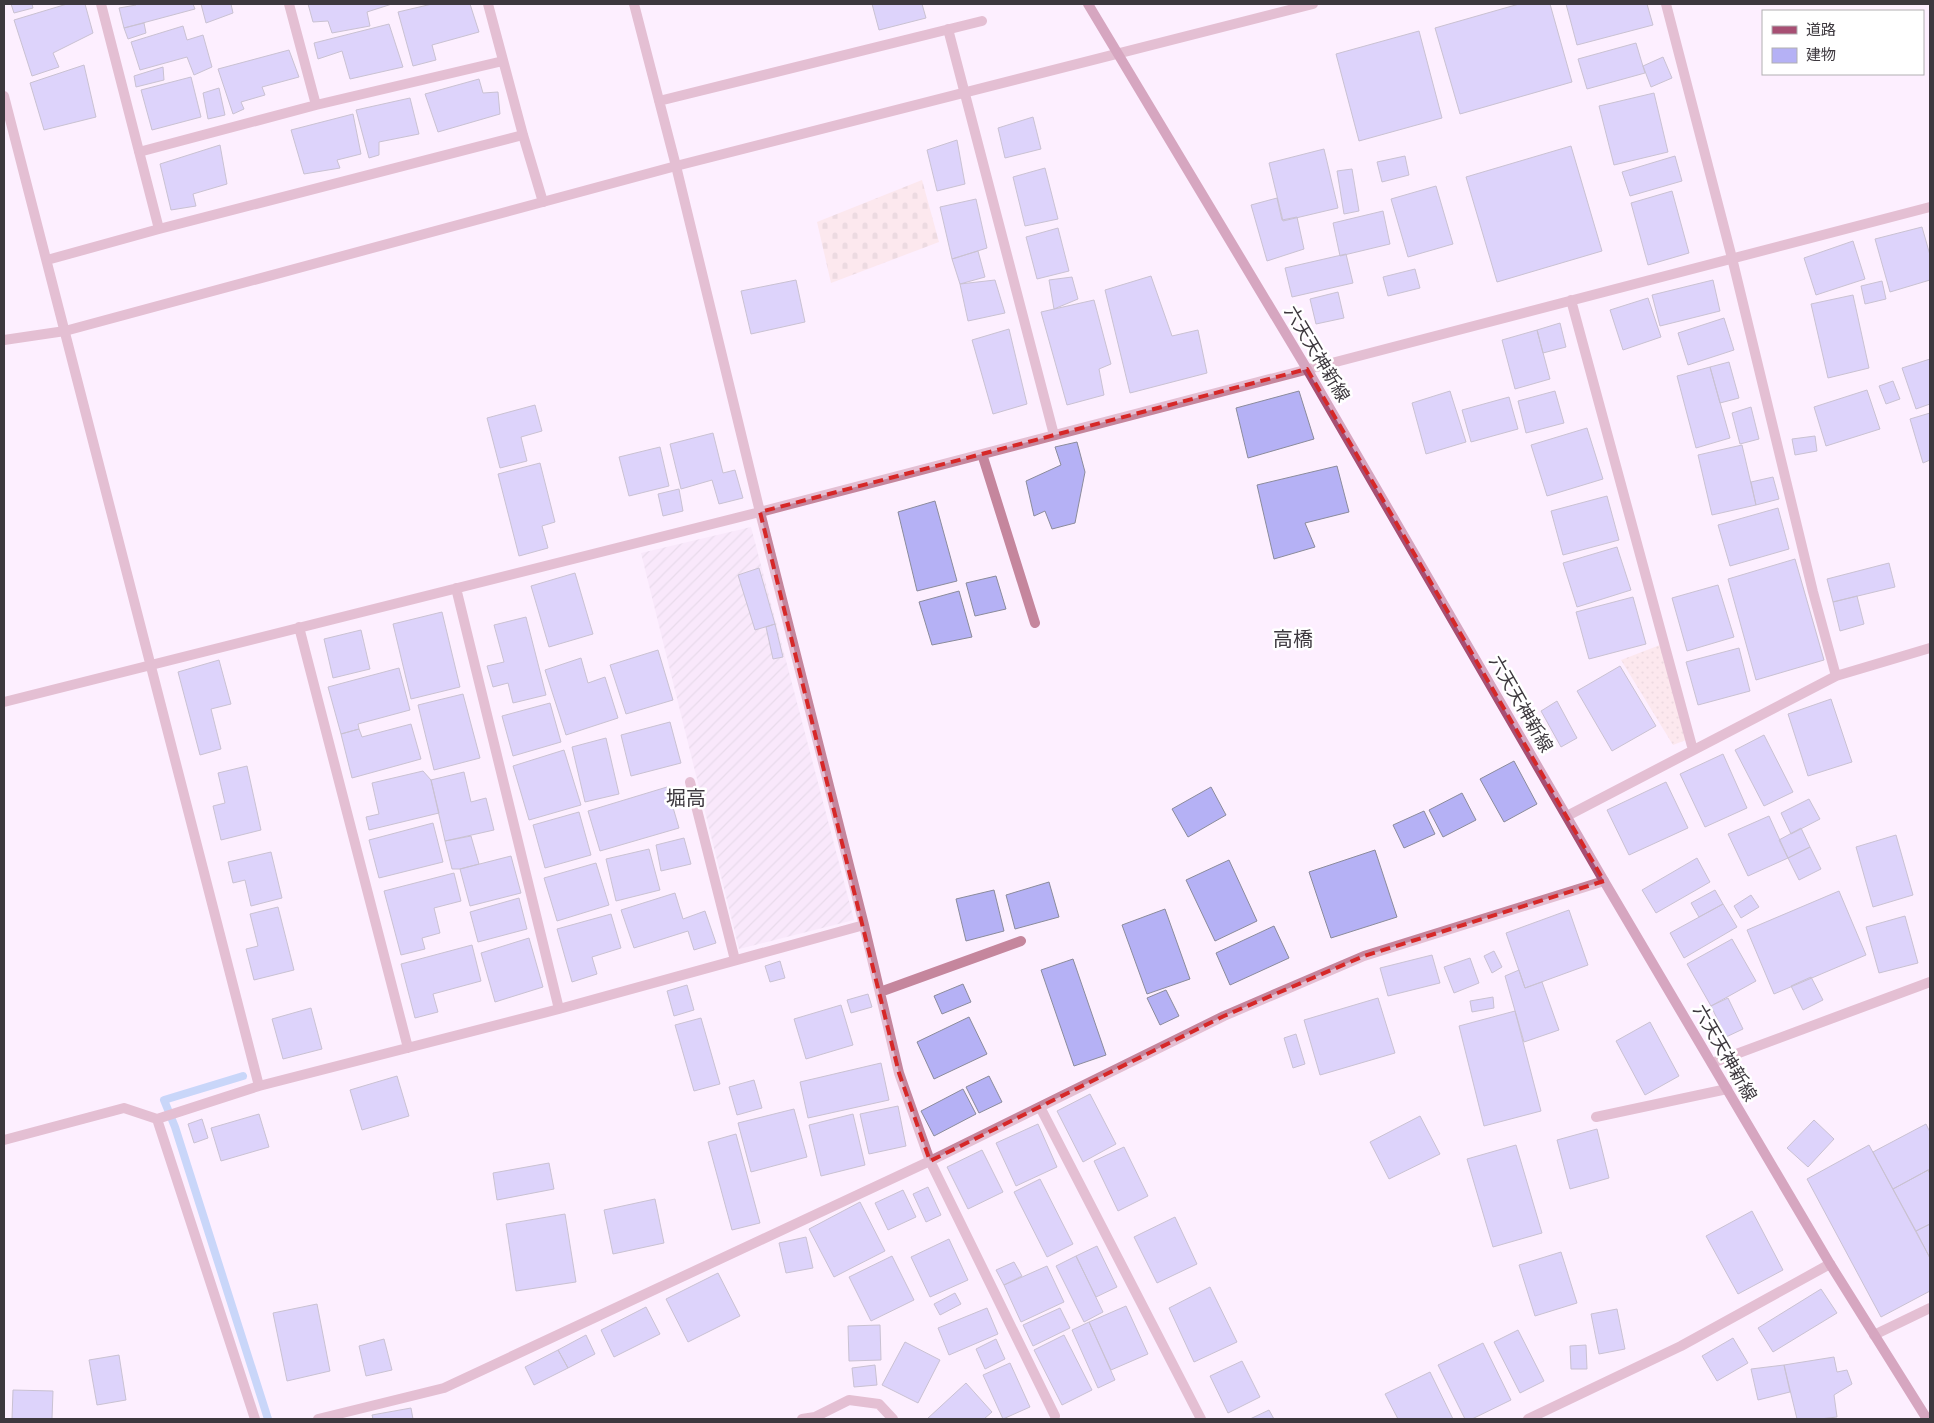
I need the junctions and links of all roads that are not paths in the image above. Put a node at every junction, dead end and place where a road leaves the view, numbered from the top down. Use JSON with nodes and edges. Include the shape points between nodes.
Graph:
{"nodes":[{"id":1,"x":101,"y":4,"type":"edge"},
{"id":2,"x":289,"y":4,"type":"edge"},
{"id":3,"x":488,"y":4,"type":"edge"},
{"id":4,"x":634,"y":4,"type":"edge"},
{"id":5,"x":1088,"y":4,"type":"edge"},
{"id":6,"x":1313,"y":4,"type":"edge"},
{"id":7,"x":1666,"y":4,"type":"edge"},
{"id":8,"x":982,"y":20,"type":"dead end"},
{"id":9,"x":948,"y":29,"type":"junction"},
{"id":10,"x":1116,"y":53,"type":"junction"},
{"id":11,"x":502,"y":61,"type":"junction"},
{"id":12,"x":964,"y":92,"type":"junction"},
{"id":13,"x":4,"y":96,"type":"edge"},
{"id":14,"x":659,"y":101,"type":"junction"},
{"id":15,"x":316,"y":105,"type":"junction"},
{"id":16,"x":523,"y":135,"type":"junction"},
{"id":17,"x":139,"y":152,"type":"junction"},
{"id":18,"x":676,"y":166,"type":"junction"},
{"id":19,"x":543,"y":202,"type":"junction"},
{"id":20,"x":1930,"y":207,"type":"edge"},
{"id":21,"x":159,"y":229,"type":"junction"},
{"id":22,"x":1732,"y":258,"type":"junction"},
{"id":23,"x":47,"y":260,"type":"junction"},
{"id":24,"x":1571,"y":300,"type":"junction"},
{"id":25,"x":65,"y":331,"type":"junction"},
{"id":26,"x":4,"y":340,"type":"edge"},
{"id":27,"x":1307,"y":369,"type":"junction"},
{"id":28,"x":1054,"y":435,"type":"junction"},
{"id":29,"x":982,"y":454,"type":"junction"},
{"id":30,"x":760,"y":512,"type":"junction"},
{"id":31,"x":456,"y":588,"type":"junction"},
{"id":32,"x":1034,"y":623,"type":"dead end"},
{"id":33,"x":299,"y":627,"type":"junction"},
{"id":34,"x":1930,"y":648,"type":"edge"},
{"id":35,"x":151,"y":664,"type":"junction"},
{"id":36,"x":1836,"y":676,"type":"junction"},
{"id":37,"x":4,"y":702,"type":"edge"},
{"id":38,"x":1693,"y":750,"type":"junction"},
{"id":39,"x":690,"y":782,"type":"dead end"},
{"id":40,"x":1567,"y":816,"type":"junction"},
{"id":41,"x":1604,"y":881,"type":"junction"},
{"id":42,"x":864,"y":924,"type":"junction"},
{"id":43,"x":1022,"y":941,"type":"dead end"},
{"id":44,"x":735,"y":960,"type":"junction"},
{"id":45,"x":1930,"y":982,"type":"edge"},
{"id":46,"x":880,"y":992,"type":"junction"},
{"id":47,"x":559,"y":1009,"type":"junction"},
{"id":48,"x":408,"y":1048,"type":"junction"},
{"id":49,"x":1712,"y":1063,"type":"junction"},
{"id":50,"x":259,"y":1086,"type":"junction"},
{"id":51,"x":1727,"y":1089,"type":"junction"},
{"id":52,"x":1040,"y":1107,"type":"junction"},
{"id":53,"x":1596,"y":1117,"type":"dead end"},
{"id":54,"x":157,"y":1119,"type":"junction"},
{"id":55,"x":4,"y":1140,"type":"edge"},
{"id":56,"x":930,"y":1161,"type":"junction"},
{"id":57,"x":1830,"y":1264,"type":"junction"},
{"id":58,"x":1930,"y":1308,"type":"edge"},
{"id":59,"x":1874,"y":1335,"type":"junction"},
{"id":60,"x":1054,"y":1416,"type":"dead end"},
{"id":61,"x":254,"y":1419,"type":"edge"},
{"id":62,"x":318,"y":1419,"type":"edge"},
{"id":63,"x":802,"y":1419,"type":"edge"},
{"id":64,"x":893,"y":1419,"type":"edge"},
{"id":65,"x":1201,"y":1419,"type":"edge"},
{"id":66,"x":1528,"y":1419,"type":"edge"},
{"id":67,"x":1928,"y":1419,"type":"edge"}],
"edges":[{"from":1,"to":17,"type":"street"},
{"from":2,"to":15,"type":"street"},
{"from":3,"to":11,"type":"street"},
{"from":4,"to":14,"type":"street"},
{"from":5,"to":10,"type":"main road","name":"六天天神新線"},
{"from":6,"to":10,"type":"street"},
{"from":7,"to":22,"type":"street"},
{"from":8,"to":9,"type":"street"},
{"from":9,"to":12,"type":"street"},
{"from":9,"to":14,"type":"street"},
{"from":10,"to":12,"type":"street"},
{"from":10,"to":27,"type":"main road","name":"六天天神新線"},
{"from":11,"to":15,"type":"street"},
{"from":11,"to":16,"type":"street"},
{"from":12,"to":18,"type":"street"},
{"from":12,"to":28,"type":"street"},
{"from":13,"to":23,"type":"street"},
{"from":14,"to":18,"type":"street"},
{"from":15,"to":17,"type":"street"},
{"from":16,"to":19,"type":"street"},
{"from":16,"to":21,"type":"street"},
{"from":17,"to":21,"type":"street"},
{"from":18,"to":19,"type":"street"},
{"from":18,"to":30,"type":"street"},
{"from":19,"to":25,"type":"street"},
{"from":20,"to":22,"type":"street"},
{"from":21,"to":23,"type":"street"},
{"from":22,"to":24,"type":"street"},
{"from":22,"to":36,"type":"street"},
{"from":23,"to":25,"type":"street"},
{"from":24,"to":27,"type":"street"},
{"from":24,"to":38,"type":"street"},
{"from":25,"to":26,"type":"street"},
{"from":25,"to":35,"type":"street"},
{"from":27,"to":28,"type":"street"},
{"from":27,"to":40,"type":"main road","name":"六天天神新線"},
{"from":28,"to":29,"type":"street"},
{"from":29,"to":30,"type":"street"},
{"from":29,"to":32,"type":"street"},
{"from":30,"to":31,"type":"street"},
{"from":30,"to":42,"type":"street"},
{"from":31,"to":33,"type":"street"},
{"from":31,"to":47,"type":"street"},
{"from":33,"to":35,"type":"street"},
{"from":33,"to":48,"type":"street"},
{"from":34,"to":36,"type":"street"},
{"from":35,"to":37,"type":"street"},
{"from":35,"to":50,"type":"street"},
{"from":36,"to":38,"type":"street"},
{"from":38,"to":40,"type":"street"},
{"from":39,"to":44,"type":"street"},
{"from":40,"to":41,"type":"main road","name":"六天天神新線"},
{"from":41,"to":49,"type":"main road","name":"六天天神新線"},
{"from":41,"to":52,"type":"street","via":[[1364,956],[1224,1016]]},
{"from":42,"to":44,"type":"street"},
{"from":42,"to":46,"type":"street"},
{"from":43,"to":46,"type":"street"},
{"from":44,"to":47,"type":"street"},
{"from":45,"to":49,"type":"street"},
{"from":46,"to":56,"type":"street","via":[[899,1073]]},
{"from":47,"to":48,"type":"street"},
{"from":48,"to":50,"type":"street"},
{"from":49,"to":51,"type":"main road","name":"六天天神新線"},
{"from":50,"to":54,"type":"street"},
{"from":51,"to":53,"type":"street"},
{"from":51,"to":57,"type":"main road","name":"六天天神新線"},
{"from":52,"to":56,"type":"street"},
{"from":52,"to":65,"type":"street"},
{"from":54,"to":55,"type":"street","via":[[124,1108]]},
{"from":54,"to":61,"type":"street"},
{"from":56,"to":60,"type":"street"},
{"from":56,"to":62,"type":"street","via":[[444,1388]]},
{"from":57,"to":59,"type":"main road","name":"六天天神新線"},
{"from":57,"to":66,"type":"street","via":[[1682,1346]]},
{"from":58,"to":59,"type":"street"},
{"from":59,"to":67,"type":"main road","name":"六天天神新線"},
{"from":63,"to":64,"type":"street","via":[[815,1417],[849,1400],[879,1404]]}]}
